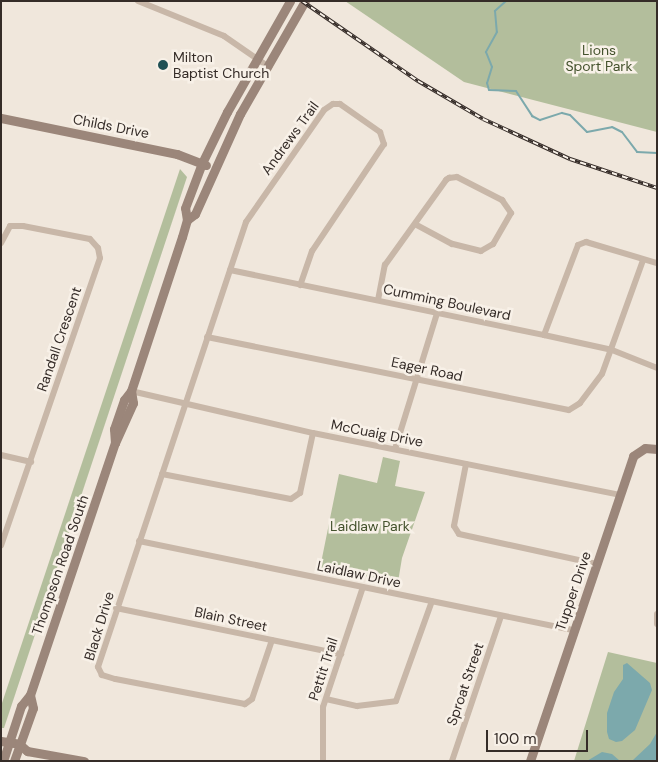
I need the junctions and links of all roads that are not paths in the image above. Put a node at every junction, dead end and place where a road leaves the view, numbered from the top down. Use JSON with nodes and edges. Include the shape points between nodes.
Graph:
{"nodes":[{"id":1,"x":138,"y":1,"type":"edge"},
{"id":2,"x":290,"y":1,"type":"edge"},
{"id":3,"x":305,"y":1,"type":"edge"},
{"id":4,"x":258,"y":58,"type":"junction"},
{"id":5,"x":269,"y":67,"type":"junction"},
{"id":6,"x":1,"y":118,"type":"edge"},
{"id":7,"x":202,"y":163,"type":"junction"},
{"id":8,"x":213,"y":168,"type":"junction"},
{"id":9,"x":187,"y":220,"type":"junction"},
{"id":10,"x":415,"y":224,"type":"junction"},
{"id":11,"x":1,"y":243,"type":"edge"},
{"id":12,"x":643,"y":260,"type":"junction"},
{"id":13,"x":657,"y":263,"type":"edge"},
{"id":14,"x":230,"y":270,"type":"junction"},
{"id":15,"x":300,"y":285,"type":"junction"},
{"id":16,"x":378,"y":300,"type":"junction"},
{"id":17,"x":437,"y":313,"type":"junction"},
{"id":18,"x":544,"y":334,"type":"junction"},
{"id":19,"x":207,"y":337,"type":"junction"},
{"id":20,"x":612,"y":350,"type":"junction"},
{"id":21,"x":657,"y":368,"type":"edge"},
{"id":22,"x":416,"y":380,"type":"junction"},
{"id":23,"x":131,"y":391,"type":"junction"},
{"id":24,"x":184,"y":405,"type":"junction"},
{"id":25,"x":312,"y":433,"type":"junction"},
{"id":26,"x":395,"y":449,"type":"junction"},
{"id":27,"x":657,"y":449,"type":"edge"},
{"id":28,"x":1,"y":455,"type":"edge"},
{"id":29,"x":31,"y":462,"type":"junction"},
{"id":30,"x":466,"y":464,"type":"junction"},
{"id":31,"x":162,"y":474,"type":"junction"},
{"id":32,"x":620,"y":495,"type":"junction"},
{"id":33,"x":139,"y":541,"type":"junction"},
{"id":34,"x":1,"y":545,"type":"edge"},
{"id":35,"x":597,"y":564,"type":"junction"},
{"id":36,"x":363,"y":587,"type":"junction"},
{"id":37,"x":432,"y":601,"type":"junction"},
{"id":38,"x":116,"y":608,"type":"junction"},
{"id":39,"x":657,"y":614,"type":"edge"},
{"id":40,"x":501,"y":616,"type":"junction"},
{"id":41,"x":657,"y":624,"type":"edge"},
{"id":42,"x":574,"y":630,"type":"junction"},
{"id":43,"x":272,"y":640,"type":"junction"},
{"id":44,"x":341,"y":654,"type":"junction"},
{"id":45,"x":30,"y":695,"type":"junction"},
{"id":46,"x":326,"y":699,"type":"junction"},
{"id":47,"x":5,"y":741,"type":"edge"},
{"id":48,"x":19,"y":744,"type":"junction"},
{"id":49,"x":2,"y":761,"type":"edge"},
{"id":50,"x":14,"y":761,"type":"edge"},
{"id":51,"x":84,"y":761,"type":"edge"},
{"id":52,"x":322,"y":761,"type":"edge"},
{"id":53,"x":452,"y":761,"type":"edge"},
{"id":54,"x":530,"y":761,"type":"edge"}],
"edges":[{"from":1,"to":4,"type":"street","via":[[224,36]]},
{"from":2,"to":4,"type":"main road","name":"Thompson Road South"},
{"from":3,"to":5,"type":"main road","name":"Thompson Road South"},
{"from":4,"to":5,"type":"street"},
{"from":4,"to":7,"type":"main road","name":"Thompson Road South"},
{"from":5,"to":8,"type":"main road","name":"Thompson Road South","via":[[240,114]]},
{"from":6,"to":7,"type":"main road","name":"Childs Drive","via":[[177,154]]},
{"from":7,"to":8,"type":"main road","name":"Childs Drive"},
{"from":7,"to":9,"type":"main road","name":"Thompson Road South","via":[[185,208]]},
{"from":8,"to":9,"type":"main road","name":"Thompson Road South","via":[[195,214]]},
{"from":9,"to":23,"type":"main road","name":"Thompson Road South"},
{"from":10,"to":10,"type":"street","via":[[452,244],[481,251],[493,244],[511,213],[502,200],[453,176],[446,180]]},
{"from":10,"to":16,"type":"street","via":[[385,265]]},
{"from":11,"to":29,"type":"street","name":"Randall Crescent","via":[[10,226],[23,226],[90,239],[98,248],[100,258]]},
{"from":12,"to":13,"type":"street"},
{"from":12,"to":18,"type":"street","via":[[586,242],[578,244]]},
{"from":12,"to":20,"type":"street","name":"Eager Road"},
{"from":14,"to":15,"type":"street","name":"Cumming Boulevard"},
{"from":14,"to":15,"type":"street","name":"Andrews Trail","via":[[246,222],[324,110],[340,104],[380,132],[384,144],[312,251]]},
{"from":14,"to":19,"type":"street","name":"Andrews Trail"},
{"from":15,"to":16,"type":"street","name":"Cumming Boulevard"},
{"from":16,"to":17,"type":"street","name":"Cumming Boulevard"},
{"from":17,"to":18,"type":"street","name":"Cumming Boulevard"},
{"from":17,"to":22,"type":"street"},
{"from":18,"to":20,"type":"street","name":"Cumming Boulevard"},
{"from":19,"to":22,"type":"street","name":"Eager Road"},
{"from":19,"to":24,"type":"street","name":"Andrews Trail"},
{"from":20,"to":21,"type":"street","name":"Cumming Boulevard"},
{"from":20,"to":22,"type":"street","name":"Eager Road","via":[[602,374],[580,403],[568,410]]},
{"from":22,"to":26,"type":"street"},
{"from":23,"to":24,"type":"street","name":"McCuaig Drive"},
{"from":23,"to":45,"type":"main road","name":"Thompson Road South","via":[[133,404],[115,443]]},
{"from":24,"to":25,"type":"street","name":"McCuaig Drive"},
{"from":24,"to":31,"type":"street","name":"Black Drive"},
{"from":25,"to":26,"type":"street","name":"McCuaig Drive"},
{"from":25,"to":31,"type":"street","via":[[300,493],[290,499]]},
{"from":26,"to":30,"type":"street","name":"McCuaig Drive"},
{"from":27,"to":32,"type":"main road","name":"Tupper Drive","via":[[644,448],[633,456]]},
{"from":28,"to":29,"type":"street"},
{"from":29,"to":34,"type":"street","name":"Randall Crescent"},
{"from":30,"to":32,"type":"street","name":"McCuaig Drive"},
{"from":30,"to":35,"type":"street","via":[[454,526],[459,534]]},
{"from":31,"to":33,"type":"street","name":"Black Drive"},
{"from":32,"to":35,"type":"main road","name":"Tupper Drive"},
{"from":33,"to":36,"type":"street","name":"Laidlaw Drive"},
{"from":33,"to":38,"type":"street","name":"Black Drive"},
{"from":35,"to":42,"type":"main road","name":"Tupper Drive"},
{"from":36,"to":37,"type":"street","name":"Laidlaw Drive"},
{"from":36,"to":44,"type":"street","name":"Pettit Trail"},
{"from":37,"to":40,"type":"street","name":"Laidlaw Drive"},
{"from":37,"to":46,"type":"street","via":[[396,701],[357,706]]},
{"from":38,"to":43,"type":"street","name":"Blain Street"},
{"from":38,"to":43,"type":"street","name":"Black Drive","via":[[98,663],[102,675],[227,702],[245,704],[252,699]]},
{"from":39,"to":41,"type":"street"},
{"from":40,"to":42,"type":"street","name":"Laidlaw Drive"},
{"from":40,"to":53,"type":"street","name":"Sproat Street"},
{"from":42,"to":54,"type":"main road","name":"Tupper Drive"},
{"from":43,"to":44,"type":"street","name":"Blain Street"},
{"from":44,"to":46,"type":"street","name":"Pettit Trail"},
{"from":45,"to":47,"type":"main road","name":"Thompson Road South","via":[[21,706]]},
{"from":45,"to":48,"type":"main road","name":"Thompson Road South","via":[[33,708]]},
{"from":46,"to":52,"type":"street","name":"Pettit Trail","via":[[320,727]]},
{"from":47,"to":48,"type":"main road"},
{"from":47,"to":49,"type":"main road","name":"Thompson Road South"},
{"from":48,"to":50,"type":"main road","name":"Thompson Road South"},
{"from":48,"to":51,"type":"main road","via":[[28,751]]}]}
